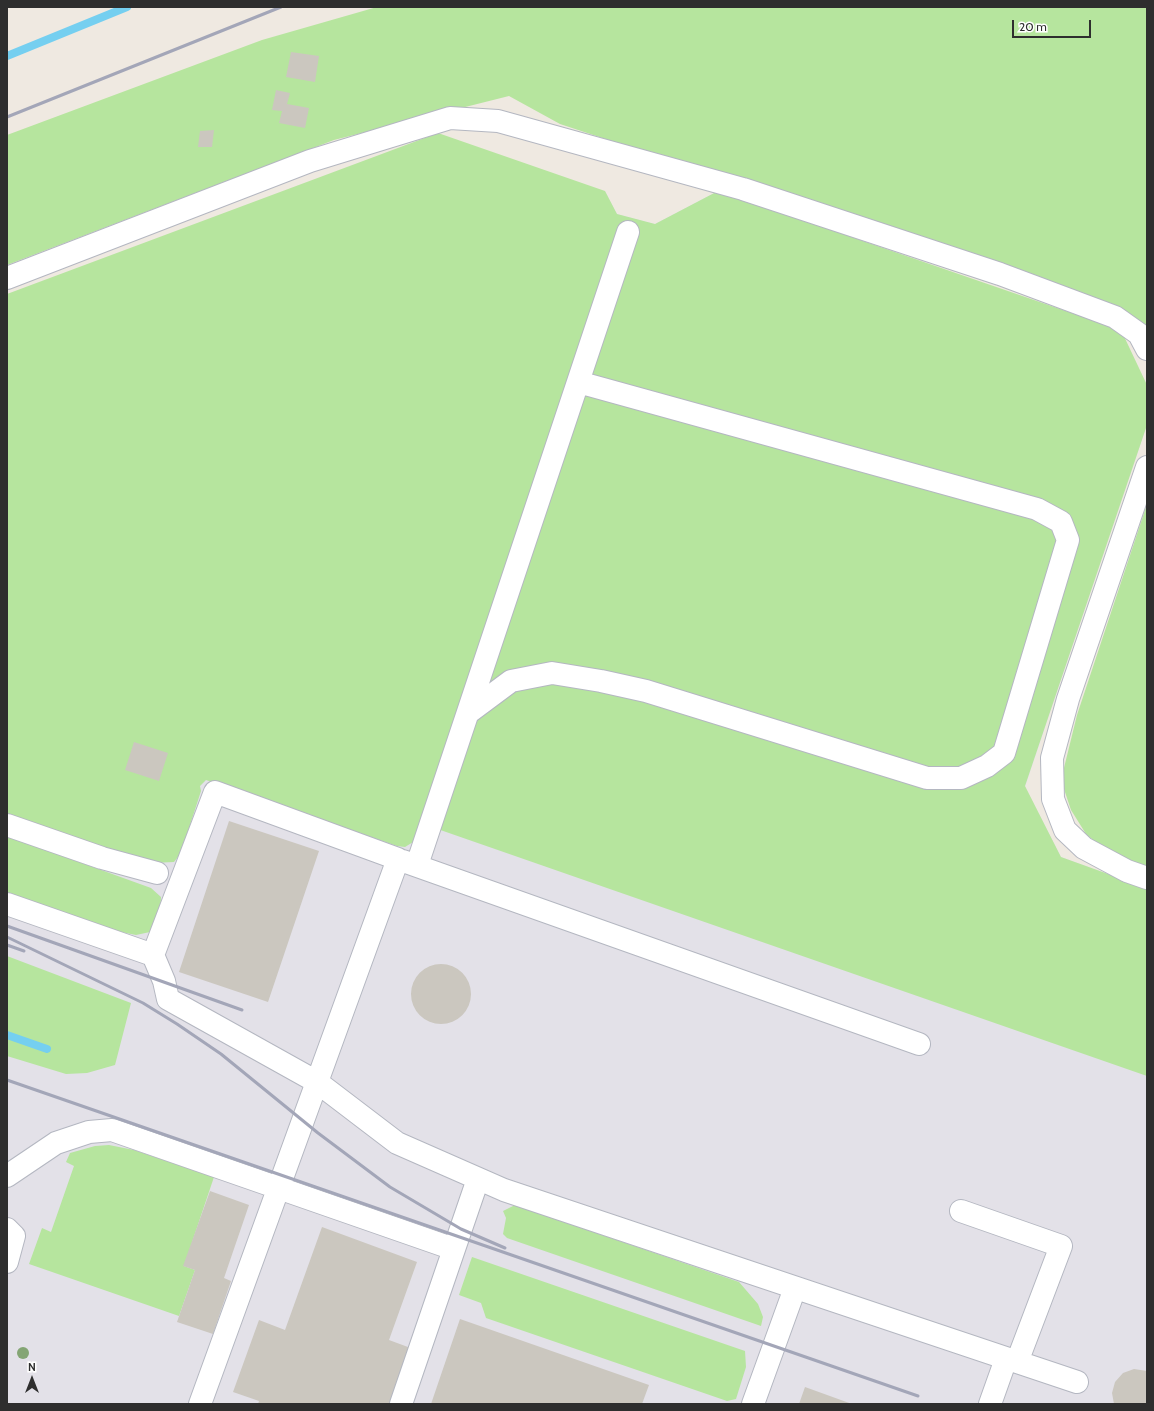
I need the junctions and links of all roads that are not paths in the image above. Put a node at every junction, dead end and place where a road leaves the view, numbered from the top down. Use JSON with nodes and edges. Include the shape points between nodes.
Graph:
{"nodes":[{"id":1,"x":628,"y":232,"type":"dead end"},
{"id":2,"x":7,"y":278,"type":"edge"},
{"id":3,"x":1147,"y":349,"type":"edge"},
{"id":4,"x":578,"y":382,"type":"junction"},
{"id":5,"x":1147,"y":467,"type":"edge"},
{"id":6,"x":468,"y":713,"type":"junction"},
{"id":7,"x":7,"y":825,"type":"edge"},
{"id":8,"x":408,"y":862,"type":"junction"},
{"id":9,"x":157,"y":873,"type":"dead end"},
{"id":10,"x":1147,"y":878,"type":"edge"},
{"id":11,"x":7,"y":904,"type":"edge"},
{"id":12,"x":153,"y":955,"type":"junction"},
{"id":13,"x":920,"y":1044,"type":"dead end"},
{"id":14,"x":317,"y":1082,"type":"junction"},
{"id":15,"x":7,"y":1176,"type":"edge"},
{"id":16,"x":478,"y":1179,"type":"junction"},
{"id":17,"x":279,"y":1188,"type":"junction"},
{"id":18,"x":961,"y":1211,"type":"dead end"},
{"id":19,"x":7,"y":1229,"type":"edge"},
{"id":20,"x":454,"y":1249,"type":"junction"},
{"id":21,"x":7,"y":1262,"type":"edge"},
{"id":22,"x":795,"y":1288,"type":"junction"},
{"id":23,"x":1012,"y":1360,"type":"junction"},
{"id":24,"x":1078,"y":1382,"type":"dead end"},
{"id":25,"x":200,"y":1404,"type":"edge"},
{"id":26,"x":401,"y":1404,"type":"edge"},
{"id":27,"x":753,"y":1404,"type":"edge"},
{"id":28,"x":990,"y":1404,"type":"edge"}],
"edges":[{"from":1,"to":4,"type":"lane"},
{"from":2,"to":3,"type":"lane","via":[[310,161],[450,118],[498,121],[743,189],[1000,274],[1115,317],[1139,334]]},
{"from":4,"to":6,"type":"lane"},
{"from":4,"to":6,"type":"lane","via":[[1036,509],[1060,522],[1068,540],[1004,753],[987,766],[961,778],[927,778],[646,691],[552,673],[511,681]]},
{"from":5,"to":10,"type":"lane","via":[[1068,699],[1052,758],[1052,799],[1065,830],[1084,848],[1127,871]]},
{"from":6,"to":8,"type":"lane"},
{"from":7,"to":9,"type":"lane","via":[[102,858]]},
{"from":8,"to":12,"type":"lane","via":[[216,792]]},
{"from":8,"to":13,"type":"lane"},
{"from":8,"to":14,"type":"lane"},
{"from":11,"to":12,"type":"lane"},
{"from":12,"to":14,"type":"lane","via":[[164,981],[168,999]]},
{"from":14,"to":16,"type":"lane","via":[[397,1143]]},
{"from":14,"to":17,"type":"lane"},
{"from":15,"to":17,"type":"lane","via":[[56,1142],[89,1132],[112,1130]]},
{"from":16,"to":20,"type":"lane"},
{"from":16,"to":22,"type":"lane"},
{"from":17,"to":20,"type":"lane"},
{"from":17,"to":25,"type":"lane"},
{"from":18,"to":23,"type":"lane","via":[[1060,1246]]},
{"from":19,"to":21,"type":"lane","via":[[14,1236]]},
{"from":20,"to":26,"type":"lane"},
{"from":22,"to":23,"type":"lane"},
{"from":22,"to":27,"type":"lane"},
{"from":23,"to":24,"type":"lane"},
{"from":23,"to":28,"type":"lane"}]}
